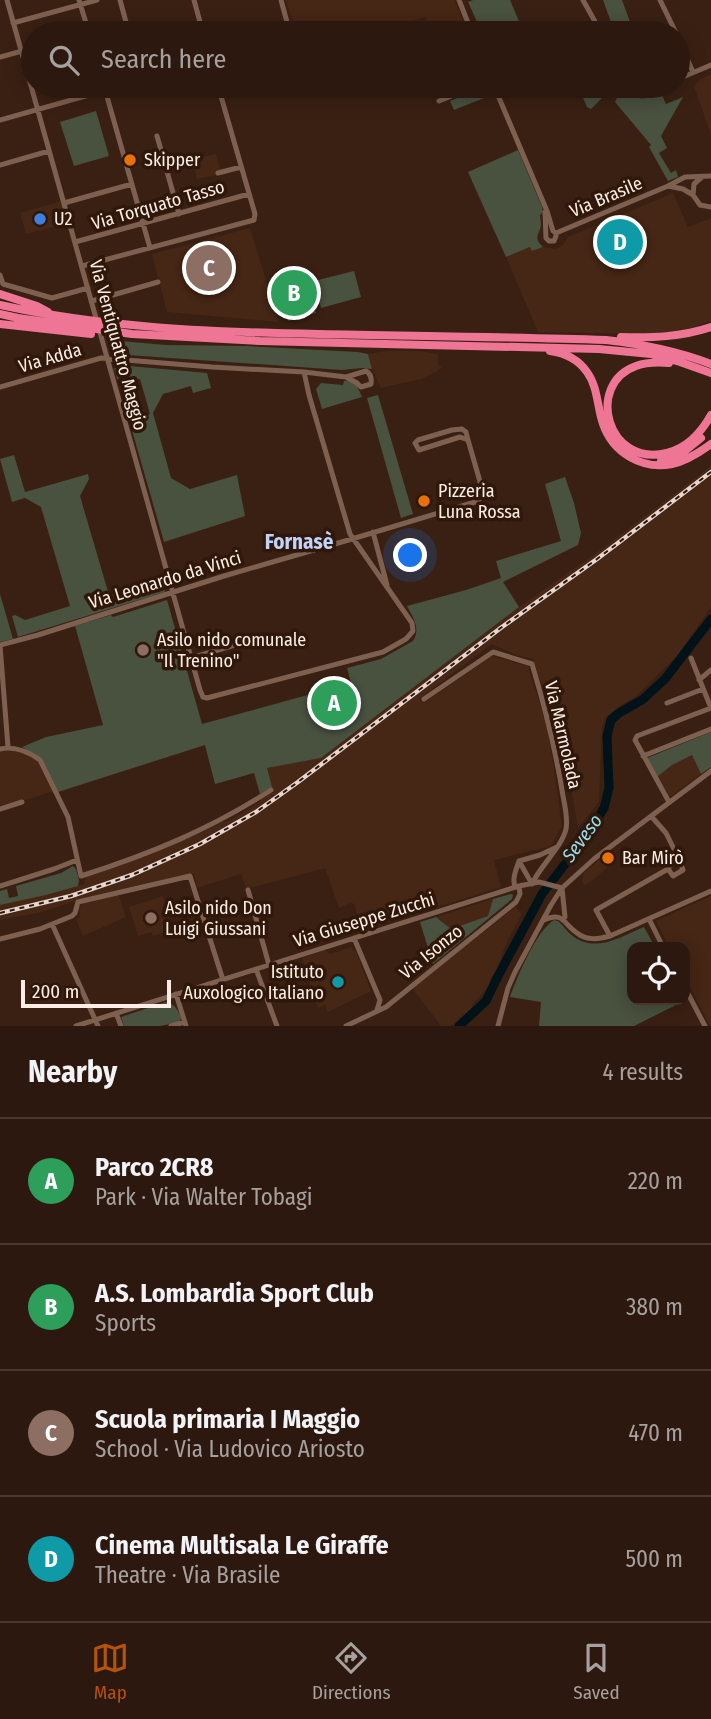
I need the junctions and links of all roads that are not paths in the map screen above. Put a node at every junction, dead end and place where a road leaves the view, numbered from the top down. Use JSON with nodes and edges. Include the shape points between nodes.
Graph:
{"nodes":[{"id":1,"x":6,"y":0,"type":"edge"},
{"id":2,"x":97,"y":0,"type":"edge"},
{"id":3,"x":120,"y":0,"type":"edge"},
{"id":4,"x":194,"y":0,"type":"edge"},
{"id":5,"x":281,"y":0,"type":"edge"},
{"id":6,"x":459,"y":0,"type":"edge"},
{"id":7,"x":583,"y":0,"type":"edge"},
{"id":8,"x":660,"y":0,"type":"edge"},
{"id":9,"x":79,"y":2,"type":"edge"},
{"id":10,"x":85,"y":21,"type":"edge"},
{"id":11,"x":126,"y":21,"type":"edge"},
{"id":12,"x":200,"y":21,"type":"edge"},
{"id":13,"x":287,"y":21,"type":"edge"},
{"id":14,"x":467,"y":21,"type":"edge"},
{"id":15,"x":593,"y":21,"type":"edge"},
{"id":16,"x":670,"y":21,"type":"edge"},
{"id":17,"x":13,"y":23,"type":"junction"},
{"id":18,"x":21,"y":51,"type":"joint"},
{"id":19,"x":0,"y":57,"type":"edge"},
{"id":20,"x":690,"y":65,"type":"edge"},
{"id":21,"x":711,"y":65,"type":"edge"},
{"id":22,"x":693,"y":72,"type":"junction"},
{"id":23,"x":690,"y":73,"type":"edge"},
{"id":24,"x":35,"y":98,"type":"edge"},
{"id":25,"x":73,"y":98,"type":"edge"},
{"id":26,"x":107,"y":98,"type":"edge"},
{"id":27,"x":221,"y":98,"type":"edge"},
{"id":28,"x":446,"y":98,"type":"edge"},
{"id":29,"x":499,"y":98,"type":"edge"},
{"id":30,"x":439,"y":101,"type":"dead end"},
{"id":31,"x":38,"y":109,"type":"junction"},
{"id":32,"x":0,"y":120,"type":"edge"},
{"id":33,"x":157,"y":136,"type":"dead end"},
{"id":34,"x":49,"y":151,"type":"junction"},
{"id":35,"x":0,"y":165,"type":"edge"},
{"id":36,"x":240,"y":167,"type":"junction"},
{"id":37,"x":218,"y":173,"type":"dead end"},
{"id":38,"x":708,"y":176,"type":"edge"},
{"id":39,"x":132,"y":184,"type":"junction"},
{"id":40,"x":668,"y":186,"type":"junction"},
{"id":41,"x":248,"y":194,"type":"junction"},
{"id":42,"x":693,"y":195,"type":"junction"},
{"id":43,"x":64,"y":203,"type":"junction"},
{"id":44,"x":711,"y":207,"type":"edge"},
{"id":45,"x":179,"y":214,"type":"junction"},
{"id":46,"x":144,"y":223,"type":"junction"},
{"id":47,"x":75,"y":242,"type":"junction"},
{"id":48,"x":150,"y":248,"type":"junction"},
{"id":49,"x":82,"y":266,"type":"junction"},
{"id":50,"x":0,"y":275,"type":"edge"},
{"id":51,"x":158,"y":282,"type":"dead end"},
{"id":52,"x":88,"y":288,"type":"junction"},
{"id":53,"x":0,"y":294,"type":"edge"},
{"id":54,"x":92,"y":301,"type":"junction"},
{"id":55,"x":0,"y":305,"type":"edge"},
{"id":56,"x":0,"y":314,"type":"edge"},
{"id":57,"x":57,"y":316,"type":"junction"},
{"id":58,"x":0,"y":324,"type":"edge"},
{"id":59,"x":711,"y":327,"type":"edge"},
{"id":60,"x":132,"y":334,"type":"junction"},
{"id":61,"x":559,"y":339,"type":"junction"},
{"id":62,"x":516,"y":346,"type":"junction"},
{"id":63,"x":107,"y":359,"type":"junction"},
{"id":64,"x":709,"y":369,"type":"edge"},
{"id":65,"x":304,"y":372,"type":"junction"},
{"id":66,"x":346,"y":377,"type":"dead end"},
{"id":67,"x":0,"y":387,"type":"edge"},
{"id":68,"x":711,"y":415,"type":"edge"},
{"id":69,"x":711,"y":425,"type":"edge"},
{"id":70,"x":468,"y":439,"type":"junction"},
{"id":71,"x":711,"y":444,"type":"edge"},
{"id":72,"x":634,"y":460,"type":"junction"},
{"id":73,"x":373,"y":532,"type":"junction"},
{"id":74,"x":352,"y":539,"type":"junction"},
{"id":75,"x":388,"y":588,"type":"junction"},
{"id":76,"x":173,"y":592,"type":"junction"},
{"id":77,"x":238,"y":644,"type":"dead end"},
{"id":78,"x":0,"y":645,"type":"edge"},
{"id":79,"x":191,"y":658,"type":"junction"},
{"id":80,"x":691,"y":658,"type":"dead end"},
{"id":81,"x":711,"y":670,"type":"edge"},
{"id":82,"x":699,"y":680,"type":"junction"},
{"id":83,"x":703,"y":689,"type":"junction"},
{"id":84,"x":424,"y":699,"type":"dead end"},
{"id":85,"x":667,"y":703,"type":"dead end"},
{"id":86,"x":711,"y":708,"type":"edge"},
{"id":87,"x":711,"y":729,"type":"edge"},
{"id":88,"x":8,"y":747,"type":"junction"},
{"id":89,"x":0,"y":749,"type":"edge"},
{"id":90,"x":643,"y":756,"type":"junction"},
{"id":91,"x":709,"y":775,"type":"edge"},
{"id":92,"x":271,"y":790,"type":"dead end"},
{"id":93,"x":22,"y":802,"type":"dead end"},
{"id":94,"x":669,"y":802,"type":"junction"},
{"id":95,"x":0,"y":809,"type":"edge"},
{"id":96,"x":651,"y":816,"type":"junction"},
{"id":97,"x":556,"y":846,"type":"junction"},
{"id":98,"x":678,"y":857,"type":"junction"},
{"id":99,"x":77,"y":860,"type":"junction"},
{"id":100,"x":519,"y":861,"type":"junction"},
{"id":101,"x":668,"y":869,"type":"junction"},
{"id":102,"x":532,"y":884,"type":"junction"},
{"id":103,"x":0,"y":886,"type":"edge"},
{"id":104,"x":517,"y":887,"type":"junction"},
{"id":105,"x":562,"y":888,"type":"junction"},
{"id":106,"x":248,"y":890,"type":"dead end"},
{"id":107,"x":711,"y":891,"type":"edge"},
{"id":108,"x":551,"y":905,"type":"junction"},
{"id":109,"x":564,"y":919,"type":"junction"},
{"id":110,"x":649,"y":919,"type":"junction"},
{"id":111,"x":544,"y":920,"type":"junction"},
{"id":112,"x":52,"y":924,"type":"junction"},
{"id":113,"x":610,"y":936,"type":"junction"},
{"id":114,"x":354,"y":938,"type":"junction"},
{"id":115,"x":0,"y":939,"type":"edge"},
{"id":116,"x":660,"y":942,"type":"edge"},
{"id":117,"x":269,"y":965,"type":"junction"},
{"id":118,"x":256,"y":969,"type":"junction"},
{"id":119,"x":223,"y":979,"type":"junction"},
{"id":120,"x":176,"y":994,"type":"junction"},
{"id":121,"x":690,"y":998,"type":"edge"},
{"id":122,"x":380,"y":1000,"type":"junction"},
{"id":123,"x":390,"y":1003,"type":"junction"},
{"id":124,"x":376,"y":1012,"type":"junction"},
{"id":125,"x":116,"y":1013,"type":"junction"},
{"id":126,"x":97,"y":1023,"type":"edge"},
{"id":127,"x":186,"y":1024,"type":"edge"},
{"id":128,"x":76,"y":1026,"type":"edge"},
{"id":129,"x":121,"y":1026,"type":"edge"},
{"id":130,"x":171,"y":1026,"type":"edge"},
{"id":131,"x":277,"y":1026,"type":"edge"},
{"id":132,"x":346,"y":1026,"type":"edge"},
{"id":133,"x":498,"y":1026,"type":"edge"},
{"id":134,"x":705,"y":1026,"type":"edge"}],
"edges":[{"from":1,"to":17,"type":"street","name":"Via Ventiquattro Maggio"},
{"from":2,"to":9,"type":"street"},
{"from":3,"to":11,"type":"street"},
{"from":4,"to":12,"type":"street"},
{"from":5,"to":13,"type":"street"},
{"from":6,"to":14,"type":"street"},
{"from":7,"to":15,"type":"street"},
{"from":8,"to":16,"type":"street"},
{"from":9,"to":10,"type":"street"},
{"from":9,"to":17,"type":"street"},
{"from":17,"to":18,"type":"street","name":"Via Ventiquattro Maggio"},
{"from":18,"to":19,"type":"street"},
{"from":20,"to":22,"type":"street"},
{"from":21,"to":22,"type":"street"},
{"from":22,"to":23,"type":"street"},
{"from":24,"to":31,"type":"street","name":"Via Ventiquattro Maggio"},
{"from":25,"to":31,"type":"street"},
{"from":26,"to":39,"type":"street"},
{"from":27,"to":36,"type":"street"},
{"from":28,"to":30,"type":"street"},
{"from":29,"to":40,"type":"street","name":"Via Brasile","via":[[552,232]]},
{"from":31,"to":32,"type":"street"},
{"from":31,"to":34,"type":"street","name":"Via Ventiquattro Maggio"},
{"from":33,"to":45,"type":"street"},
{"from":34,"to":35,"type":"street"},
{"from":34,"to":43,"type":"street","name":"Via Ventiquattro Maggio"},
{"from":36,"to":37,"type":"street"},
{"from":36,"to":41,"type":"street"},
{"from":38,"to":40,"type":"street","name":"Via Brasile","via":[[685,177]]},
{"from":38,"to":42,"type":"street","via":[[695,183]]},
{"from":39,"to":43,"type":"street"},
{"from":39,"to":46,"type":"street"},
{"from":40,"to":42,"type":"street","name":"Via Brasile"},
{"from":41,"to":45,"type":"street","name":"Via Torquato Tasso"},
{"from":41,"to":48,"type":"street","via":[[254,220]]},
{"from":42,"to":44,"type":"street","name":"Via Brasile","via":[[700,205]]},
{"from":43,"to":47,"type":"street","name":"Via Ventiquattro Maggio"},
{"from":45,"to":46,"type":"street","name":"Via Torquato Tasso"},
{"from":46,"to":47,"type":"street","name":"Via Torquato Tasso"},
{"from":46,"to":48,"type":"street"},
{"from":47,"to":49,"type":"street","name":"Via Ventiquattro Maggio"},
{"from":48,"to":49,"type":"street"},
{"from":49,"to":52,"type":"street","name":"Via Ventiquattro Maggio"},
{"from":50,"to":52,"type":"street","via":[[3,284],[52,298]]},
{"from":51,"to":54,"type":"street"},
{"from":52,"to":54,"type":"street","name":"Via Ventiquattro Maggio"},
{"from":53,"to":57,"type":"highway"},
{"from":54,"to":63,"type":"street","name":"Via Ventiquattro Maggio"},
{"from":55,"to":57,"type":"highway"},
{"from":56,"to":60,"type":"highway"},
{"from":57,"to":61,"type":"highway","via":[[133,326],[247,332]]},
{"from":58,"to":60,"type":"highway","via":[[118,337]]},
{"from":59,"to":61,"type":"highway","via":[[670,337],[586,335]]},
{"from":60,"to":62,"type":"highway"},
{"from":61,"to":64,"type":"highway","via":[[640,344],[680,354]]},
{"from":62,"to":64,"type":"highway","via":[[651,354]]},
{"from":62,"to":72,"type":"highway","via":[[559,352],[579,362],[592,381],[610,440]]},
{"from":63,"to":65,"type":"street","name":"Via Adda"},
{"from":63,"to":67,"type":"street","name":"Via Adda"},
{"from":63,"to":76,"type":"street","name":"Via Ventiquattro Maggio"},
{"from":64,"to":68,"type":"highway","via":[[675,363],[634,366],[614,384],[607,411],[616,437],[637,453],[649,455],[670,453],[688,443]]},
{"from":65,"to":66,"type":"street","name":"Via Adda"},
{"from":65,"to":74,"type":"street"},
{"from":69,"to":72,"type":"highway","via":[[680,455],[659,461]]},
{"from":70,"to":70,"type":"street","via":[[462,429],[415,443],[420,450],[460,437]]},
{"from":70,"to":73,"type":"street","name":"Via Leonardo da Vinci","via":[[481,498]]},
{"from":71,"to":72,"type":"highway","via":[[672,464]]},
{"from":73,"to":74,"type":"street","name":"Via Leonardo da Vinci"},
{"from":73,"to":75,"type":"street"},
{"from":74,"to":75,"type":"street"},
{"from":74,"to":76,"type":"street","name":"Via Leonardo da Vinci"},
{"from":75,"to":79,"type":"street","name":"Via Ventiquattro Maggio","via":[[413,631],[383,652],[207,698]]},
{"from":76,"to":78,"type":"street","name":"Via Leonardo da Vinci"},
{"from":76,"to":79,"type":"street","name":"Via Ventiquattro Maggio"},
{"from":77,"to":79,"type":"street"},
{"from":78,"to":88,"type":"street"},
{"from":80,"to":82,"type":"street"},
{"from":81,"to":82,"type":"street"},
{"from":82,"to":83,"type":"street"},
{"from":83,"to":85,"type":"street"},
{"from":83,"to":86,"type":"street"},
{"from":84,"to":97,"type":"street","name":"Via Marmolada","via":[[492,652],[532,664],[566,813],[566,829]]},
{"from":86,"to":90,"type":"street","via":[[637,736]]},
{"from":87,"to":90,"type":"street"},
{"from":88,"to":89,"type":"street"},
{"from":88,"to":99,"type":"street","via":[[40,760],[68,817]]},
{"from":90,"to":94,"type":"street"},
{"from":91,"to":94,"type":"street"},
{"from":92,"to":99,"type":"street","via":[[237,812],[157,849],[81,876]]},
{"from":93,"to":95,"type":"street"},
{"from":94,"to":96,"type":"street"},
{"from":96,"to":98,"type":"street"},
{"from":96,"to":105,"type":"street"},
{"from":97,"to":100,"type":"street"},
{"from":97,"to":102,"type":"street","name":"Via Marmolada"},
{"from":98,"to":101,"type":"street"},
{"from":98,"to":101,"type":"street","via":[[681,873],[673,876]]},
{"from":99,"to":103,"type":"street"},
{"from":100,"to":102,"type":"street"},
{"from":100,"to":104,"type":"street","via":[[514,876]]},
{"from":101,"to":113,"type":"street","via":[[596,910]]},
{"from":102,"to":104,"type":"street","name":"Via Giuseppe Zucchi"},
{"from":102,"to":105,"type":"street","name":"Via Giuseppe Zucchi"},
{"from":104,"to":114,"type":"street","name":"Via Giuseppe Zucchi"},
{"from":104,"to":123,"type":"street","name":"Via Isonzo","via":[[516,902]]},
{"from":105,"to":108,"type":"street"},
{"from":105,"to":109,"type":"street"},
{"from":106,"to":117,"type":"street"},
{"from":107,"to":110,"type":"street"},
{"from":108,"to":109,"type":"street"},
{"from":108,"to":111,"type":"street"},
{"from":109,"to":111,"type":"street","via":[[552,916]]},
{"from":109,"to":113,"type":"street","via":[[587,938]]},
{"from":110,"to":113,"type":"street"},
{"from":110,"to":116,"type":"street"},
{"from":111,"to":133,"type":"street","via":[[508,988]]},
{"from":112,"to":115,"type":"street"},
{"from":112,"to":119,"type":"street","via":[[74,915],[78,902],[190,876]]},
{"from":112,"to":126,"type":"street"},
{"from":114,"to":117,"type":"street","name":"Via Giuseppe Zucchi"},
{"from":114,"to":122,"type":"street"},
{"from":117,"to":118,"type":"street","name":"Via Giuseppe Zucchi"},
{"from":118,"to":119,"type":"street","name":"Via Giuseppe Zucchi"},
{"from":118,"to":131,"type":"street"},
{"from":119,"to":120,"type":"street","name":"Via Giuseppe Zucchi"},
{"from":120,"to":125,"type":"street","name":"Via Giuseppe Zucchi"},
{"from":120,"to":127,"type":"street"},
{"from":121,"to":134,"type":"street"},
{"from":122,"to":123,"type":"street"},
{"from":122,"to":124,"type":"street"},
{"from":123,"to":124,"type":"street","name":"Via Isonzo"},
{"from":124,"to":132,"type":"street","name":"Via Isonzo"},
{"from":125,"to":126,"type":"street","name":"Via Giuseppe Zucchi"},
{"from":125,"to":129,"type":"street"},
{"from":126,"to":128,"type":"street","name":"Via Giuseppe Zucchi"},
{"from":127,"to":130,"type":"street"}]}
